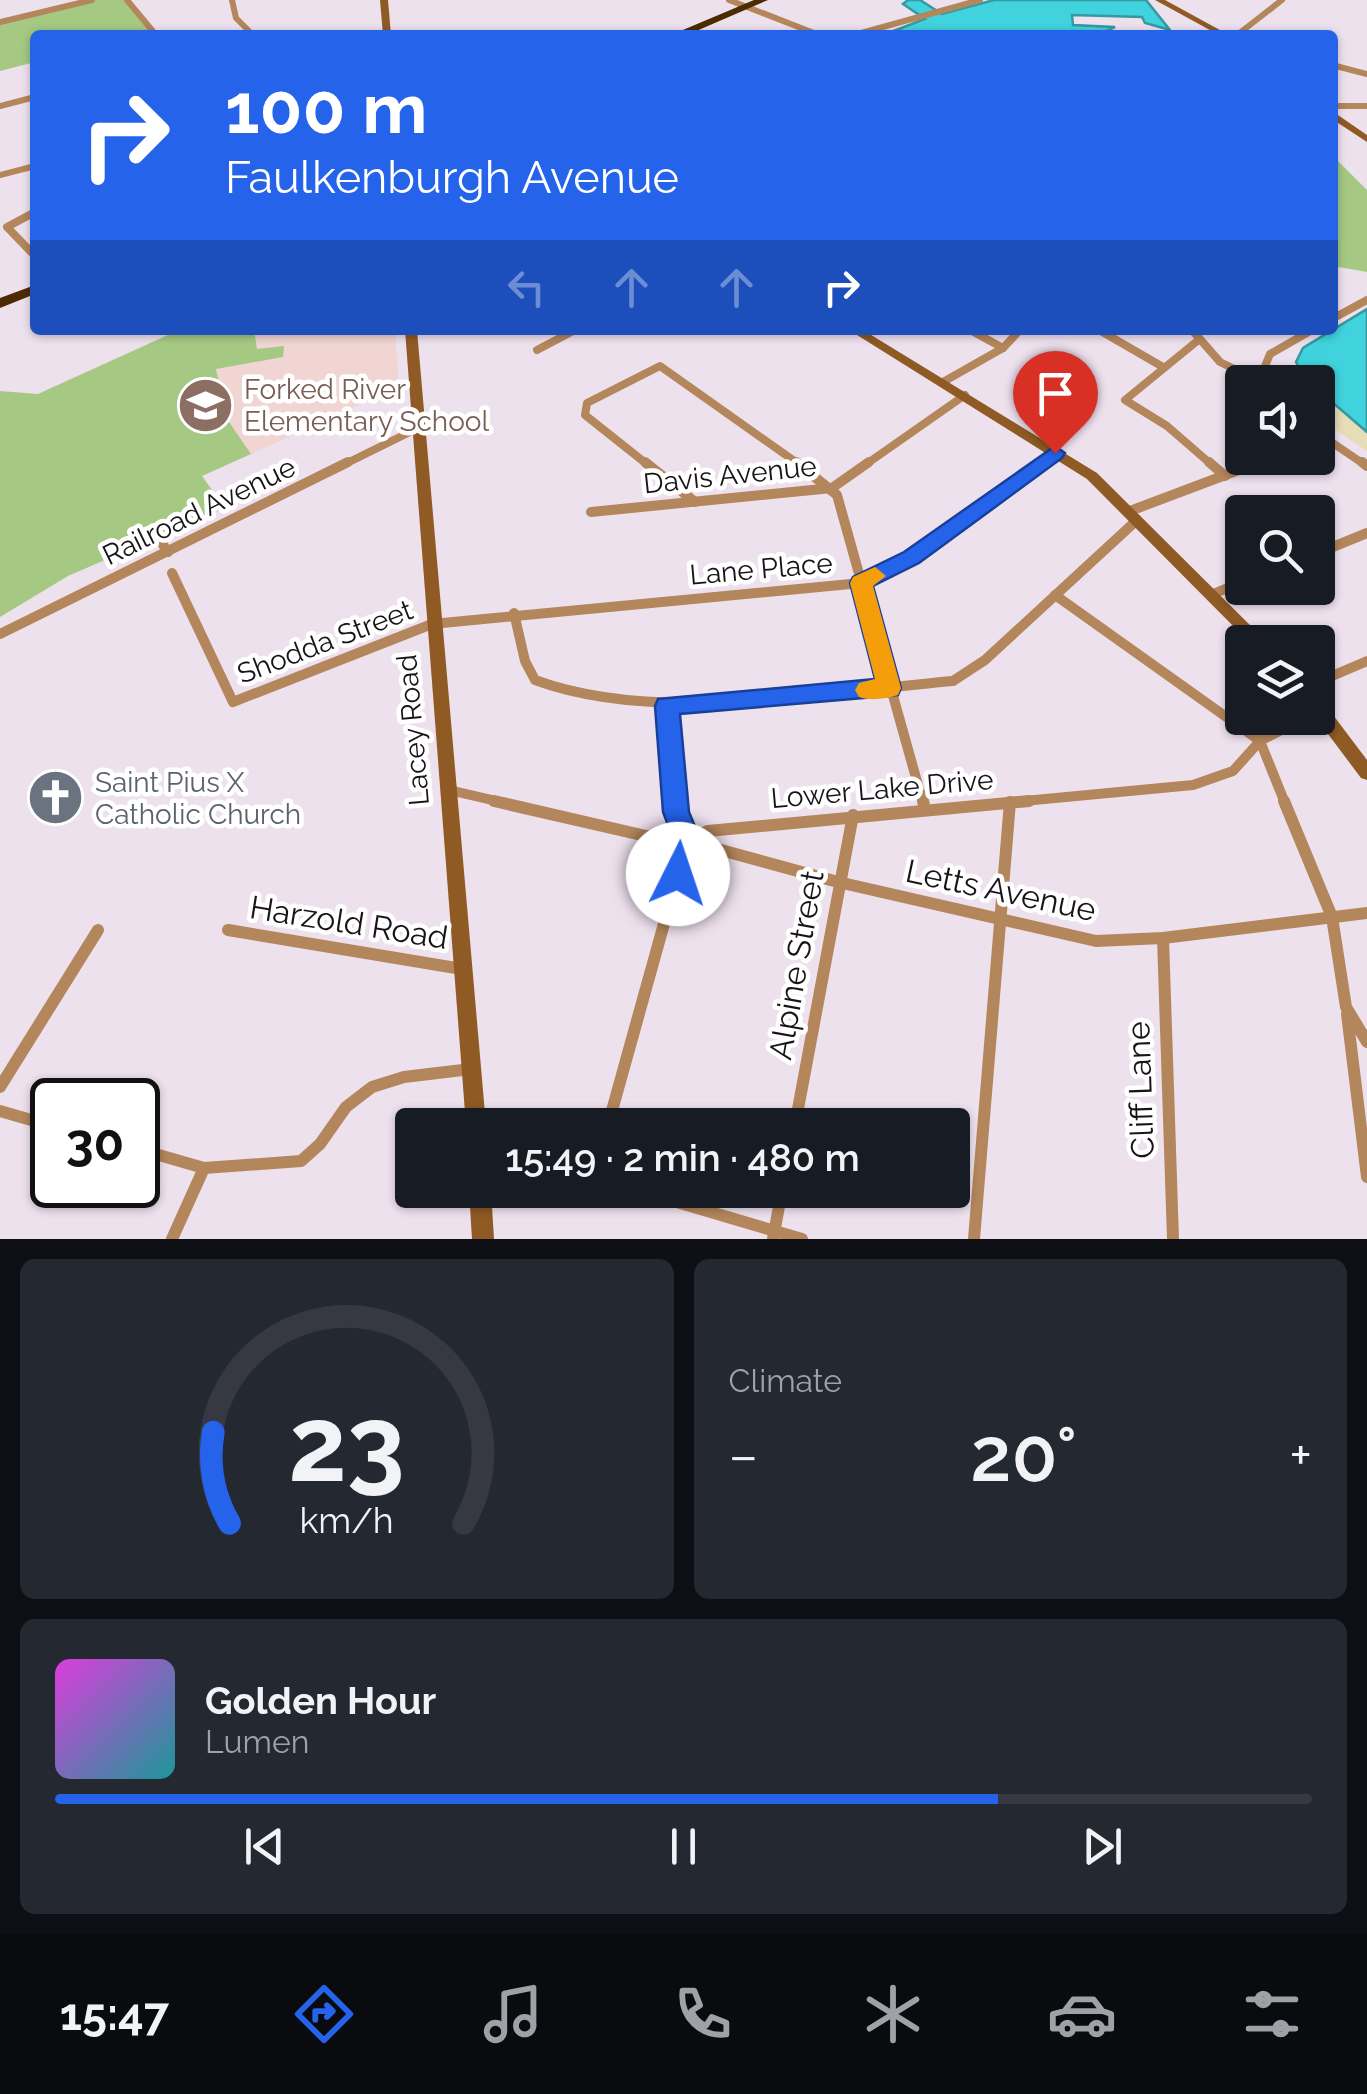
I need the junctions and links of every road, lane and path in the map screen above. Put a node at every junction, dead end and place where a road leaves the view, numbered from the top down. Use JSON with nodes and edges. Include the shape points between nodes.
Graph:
{"nodes":[{"id":1,"x":92,"y":0,"type":"edge"},
{"id":2,"x":126,"y":0,"type":"edge"},
{"id":3,"x":244,"y":0,"type":"edge"},
{"id":4,"x":384,"y":0,"type":"edge"},
{"id":5,"x":728,"y":0,"type":"edge"},
{"id":6,"x":763,"y":0,"type":"edge"},
{"id":7,"x":980,"y":0,"type":"edge"},
{"id":8,"x":1159,"y":0,"type":"edge"},
{"id":9,"x":1282,"y":0,"type":"edge"},
{"id":10,"x":232,"y":1,"type":"edge"},
{"id":11,"x":746,"y":7,"type":"junction"},
{"id":12,"x":0,"y":22,"type":"edge"},
{"id":13,"x":152,"y":30,"type":"edge"},
{"id":14,"x":248,"y":30,"type":"edge"},
{"id":15,"x":387,"y":30,"type":"edge"},
{"id":16,"x":691,"y":30,"type":"edge"},
{"id":17,"x":806,"y":30,"type":"edge"},
{"id":18,"x":872,"y":30,"type":"edge"},
{"id":19,"x":1216,"y":30,"type":"edge"},
{"id":20,"x":1244,"y":30,"type":"edge"},
{"id":21,"x":1338,"y":67,"type":"edge"},
{"id":22,"x":1367,"y":74,"type":"edge"},
{"id":23,"x":30,"y":101,"type":"edge"},
{"id":24,"x":0,"y":106,"type":"edge"},
{"id":25,"x":1338,"y":106,"type":"edge"},
{"id":26,"x":1367,"y":106,"type":"edge"},
{"id":27,"x":1338,"y":118,"type":"edge"},
{"id":28,"x":1367,"y":139,"type":"edge"},
{"id":29,"x":30,"y":167,"type":"edge"},
{"id":30,"x":0,"y":175,"type":"edge"},
{"id":31,"x":30,"y":214,"type":"edge"},
{"id":32,"x":30,"y":251,"type":"edge"},
{"id":33,"x":30,"y":291,"type":"edge"},
{"id":34,"x":1367,"y":300,"type":"edge"},
{"id":35,"x":0,"y":303,"type":"edge"},
{"id":36,"x":1338,"y":316,"type":"edge"},
{"id":37,"x":411,"y":335,"type":"edge"},
{"id":38,"x":566,"y":335,"type":"edge"},
{"id":39,"x":864,"y":335,"type":"edge"},
{"id":40,"x":979,"y":335,"type":"edge"},
{"id":41,"x":1015,"y":335,"type":"edge"},
{"id":42,"x":1107,"y":335,"type":"edge"},
{"id":43,"x":1194,"y":335,"type":"edge"},
{"id":44,"x":1303,"y":335,"type":"edge"},
{"id":45,"x":1196,"y":342,"type":"junction"},
{"id":46,"x":1003,"y":348,"type":"junction"},
{"id":47,"x":537,"y":350,"type":"dead end"},
{"id":48,"x":1226,"y":365,"type":"edge"},
{"id":49,"x":1260,"y":365,"type":"edge"},
{"id":50,"x":1163,"y":366,"type":"junction"},
{"id":51,"x":944,"y":382,"type":"junction"},
{"id":52,"x":965,"y":395,"type":"junction"},
{"id":53,"x":418,"y":428,"type":"junction"},
{"id":54,"x":1335,"y":446,"type":"edge"},
{"id":55,"x":1055,"y":453,"type":"junction"},
{"id":56,"x":1367,"y":466,"type":"edge"},
{"id":57,"x":1225,"y":476,"type":"joint"},
{"id":58,"x":832,"y":488,"type":"junction"},
{"id":59,"x":695,"y":502,"type":"junction"},
{"id":60,"x":591,"y":512,"type":"dead end"},
{"id":61,"x":1133,"y":515,"type":"junction"},
{"id":62,"x":155,"y":533,"type":"dead end"},
{"id":63,"x":1367,"y":534,"type":"edge"},
{"id":64,"x":1335,"y":546,"type":"edge"},
{"id":65,"x":168,"y":552,"type":"junction"},
{"id":66,"x":172,"y":573,"type":"dead end"},
{"id":67,"x":861,"y":583,"type":"junction"},
{"id":68,"x":1225,"y":589,"type":"edge"},
{"id":69,"x":1213,"y":594,"type":"junction"},
{"id":70,"x":1054,"y":595,"type":"junction"},
{"id":71,"x":514,"y":613,"type":"junction"},
{"id":72,"x":432,"y":624,"type":"junction"},
{"id":73,"x":1242,"y":625,"type":"edge"},
{"id":74,"x":0,"y":634,"type":"edge"},
{"id":75,"x":1367,"y":661,"type":"edge"},
{"id":76,"x":1335,"y":675,"type":"edge"},
{"id":77,"x":890,"y":688,"type":"junction"},
{"id":78,"x":667,"y":706,"type":"junction"},
{"id":79,"x":1271,"y":735,"type":"edge"},
{"id":80,"x":1335,"y":735,"type":"edge"},
{"id":81,"x":1260,"y":741,"type":"junction"},
{"id":82,"x":1367,"y":773,"type":"edge"},
{"id":83,"x":449,"y":790,"type":"junction"},
{"id":84,"x":1010,"y":802,"type":"junction"},
{"id":85,"x":925,"y":809,"type":"junction"},
{"id":86,"x":853,"y":815,"type":"junction"},
{"id":87,"x":688,"y":841,"type":"junction"},
{"id":88,"x":838,"y":882,"type":"junction"},
{"id":89,"x":1367,"y":913,"type":"edge"},
{"id":90,"x":1332,"y":918,"type":"junction"},
{"id":91,"x":1000,"y":920,"type":"junction"},
{"id":92,"x":98,"y":930,"type":"dead end"},
{"id":93,"x":228,"y":930,"type":"dead end"},
{"id":94,"x":1163,"y":938,"type":"junction"},
{"id":95,"x":462,"y":969,"type":"junction"},
{"id":96,"x":1346,"y":1006,"type":"junction"},
{"id":97,"x":1367,"y":1042,"type":"edge"},
{"id":98,"x":472,"y":1069,"type":"junction"},
{"id":99,"x":0,"y":1087,"type":"edge"},
{"id":100,"x":475,"y":1108,"type":"edge"},
{"id":101,"x":613,"y":1108,"type":"edge"},
{"id":102,"x":797,"y":1108,"type":"edge"},
{"id":103,"x":0,"y":1111,"type":"edge"},
{"id":104,"x":30,"y":1120,"type":"edge"},
{"id":105,"x":160,"y":1156,"type":"edge"},
{"id":106,"x":204,"y":1168,"type":"junction"},
{"id":107,"x":1367,"y":1177,"type":"edge"},
{"id":108,"x":481,"y":1208,"type":"edge"},
{"id":109,"x":691,"y":1208,"type":"edge"},
{"id":110,"x":779,"y":1208,"type":"edge"},
{"id":111,"x":774,"y":1235,"type":"edge"},
{"id":112,"x":172,"y":1239,"type":"edge"},
{"id":113,"x":484,"y":1239,"type":"edge"},
{"id":114,"x":802,"y":1239,"type":"edge"},
{"id":115,"x":974,"y":1239,"type":"edge"},
{"id":116,"x":1173,"y":1239,"type":"edge"}],
"edges":[{"from":1,"to":12,"type":"street"},
{"from":2,"to":13,"type":"street"},
{"from":3,"to":10,"type":"street"},
{"from":4,"to":15,"type":"street"},
{"from":5,"to":11,"type":"street"},
{"from":6,"to":11,"type":"highway"},
{"from":7,"to":18,"type":"street"},
{"from":8,"to":19,"type":"street"},
{"from":9,"to":20,"type":"street"},
{"from":10,"to":14,"type":"street"},
{"from":11,"to":16,"type":"highway"},
{"from":11,"to":17,"type":"street"},
{"from":21,"to":22,"type":"street"},
{"from":23,"to":24,"type":"street"},
{"from":25,"to":26,"type":"street"},
{"from":27,"to":28,"type":"street"},
{"from":29,"to":30,"type":"street"},
{"from":31,"to":32,"type":"street","via":[[7,224]]},
{"from":33,"to":35,"type":"highway"},
{"from":34,"to":36,"type":"street"},
{"from":37,"to":53,"type":"street","name":"Lacey Road"},
{"from":38,"to":47,"type":"street"},
{"from":39,"to":51,"type":"street"},
{"from":40,"to":46,"type":"street"},
{"from":41,"to":46,"type":"street"},
{"from":42,"to":50,"type":"street"},
{"from":43,"to":45,"type":"street"},
{"from":44,"to":49,"type":"street"},
{"from":45,"to":48,"type":"street"},
{"from":45,"to":50,"type":"street"},
{"from":46,"to":51,"type":"street"},
{"from":50,"to":57,"type":"street","via":[[1125,400]]},
{"from":51,"to":52,"type":"street"},
{"from":52,"to":55,"type":"street"},
{"from":52,"to":58,"type":"street","name":"Davis Avenue"},
{"from":53,"to":65,"type":"street","name":"Railroad Avenue"},
{"from":53,"to":72,"type":"street","name":"Lacey Road"},
{"from":54,"to":56,"type":"street"},
{"from":55,"to":61,"type":"street","via":[[1092,476]]},
{"from":55,"to":67,"type":"street","name":"Lane Place","via":[[912,557]]},
{"from":57,"to":61,"type":"street"},
{"from":58,"to":59,"type":"street","name":"Davis Avenue"},
{"from":58,"to":59,"type":"street","via":[[660,366],[587,404],[585,415]]},
{"from":58,"to":67,"type":"street"},
{"from":59,"to":60,"type":"street","name":"Davis Avenue"},
{"from":61,"to":69,"type":"street"},
{"from":61,"to":70,"type":"street"},
{"from":62,"to":65,"type":"street"},
{"from":63,"to":64,"type":"street"},
{"from":65,"to":74,"type":"street","name":"Railroad Avenue"},
{"from":66,"to":72,"type":"street","name":"Shodda Street","via":[[233,702]]},
{"from":67,"to":71,"type":"street","name":"Lane Place"},
{"from":67,"to":77,"type":"street"},
{"from":68,"to":69,"type":"street"},
{"from":69,"to":73,"type":"street"},
{"from":70,"to":77,"type":"street","via":[[953,681]]},
{"from":70,"to":81,"type":"street"},
{"from":71,"to":72,"type":"street","name":"Lane Place"},
{"from":71,"to":78,"type":"street","via":[[535,680]]},
{"from":72,"to":83,"type":"street","name":"Lacey Road"},
{"from":75,"to":76,"type":"street"},
{"from":77,"to":78,"type":"street"},
{"from":77,"to":85,"type":"street"},
{"from":78,"to":87,"type":"street","via":[[676,812]]},
{"from":79,"to":81,"type":"street","name":"Lower Lake Drive"},
{"from":80,"to":82,"type":"street"},
{"from":81,"to":84,"type":"street","name":"Lower Lake Drive","via":[[1232,771],[1193,785]]},
{"from":81,"to":90,"type":"street"},
{"from":83,"to":87,"type":"street","name":"Lower Lake Drive"},
{"from":83,"to":95,"type":"street","name":"Lacey Road"},
{"from":84,"to":85,"type":"street","name":"Lower Lake Drive"},
{"from":84,"to":91,"type":"street"},
{"from":85,"to":86,"type":"street","name":"Lower Lake Drive"},
{"from":86,"to":87,"type":"street","name":"Lower Lake Drive","via":[[708,831]]},
{"from":86,"to":88,"type":"street","name":"Alpine Street"},
{"from":87,"to":88,"type":"street","name":"Letts Avenue"},
{"from":87,"to":101,"type":"street"},
{"from":88,"to":91,"type":"street","name":"Letts Avenue"},
{"from":88,"to":102,"type":"street","name":"Alpine Street"},
{"from":89,"to":90,"type":"street","name":"Letts Avenue"},
{"from":90,"to":94,"type":"street","name":"Letts Avenue"},
{"from":90,"to":96,"type":"street"},
{"from":91,"to":94,"type":"street","name":"Letts Avenue","via":[[1096,941]]},
{"from":91,"to":115,"type":"street"},
{"from":92,"to":99,"type":"street"},
{"from":93,"to":95,"type":"street","name":"Harzold Road"},
{"from":94,"to":116,"type":"street","name":"Cliff Lane"},
{"from":95,"to":98,"type":"street","name":"Lacey Road"},
{"from":96,"to":97,"type":"street"},
{"from":96,"to":107,"type":"street"},
{"from":98,"to":100,"type":"street","name":"Lacey Road"},
{"from":98,"to":106,"type":"street","via":[[386,1080],[364,1090],[300,1161]]},
{"from":103,"to":104,"type":"street"},
{"from":105,"to":106,"type":"street"},
{"from":106,"to":112,"type":"street"},
{"from":108,"to":113,"type":"street"},
{"from":109,"to":111,"type":"street"},
{"from":110,"to":111,"type":"street"},
{"from":111,"to":114,"type":"street"}]}
